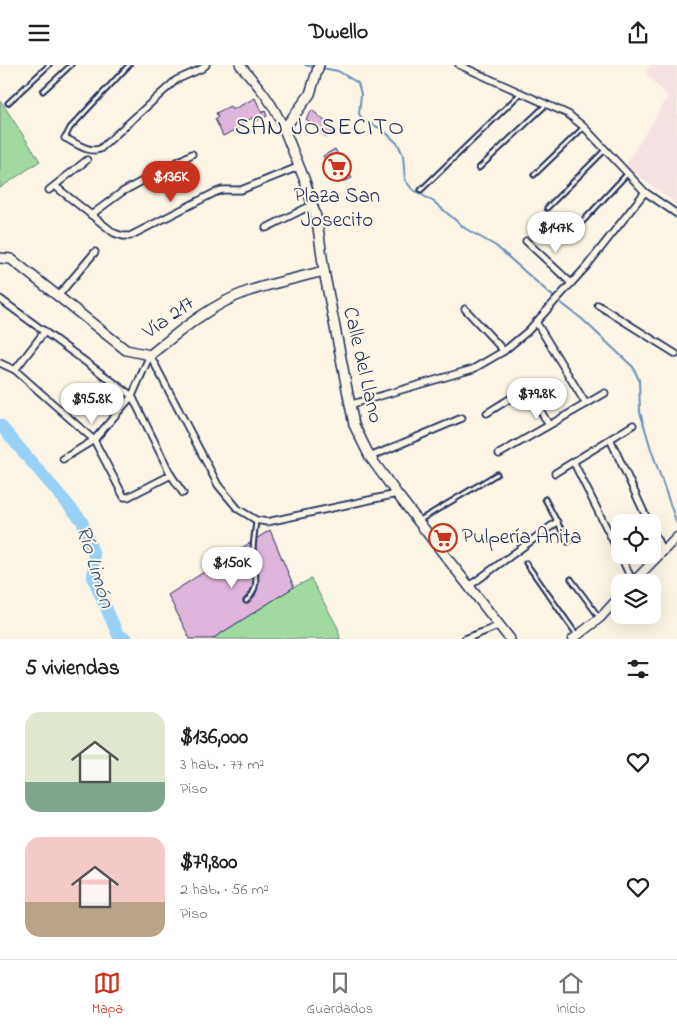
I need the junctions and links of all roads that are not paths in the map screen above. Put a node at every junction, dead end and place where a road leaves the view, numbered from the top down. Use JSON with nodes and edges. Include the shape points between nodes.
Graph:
{"nodes":[{"id":1,"x":49,"y":65,"type":"edge"},
{"id":2,"x":71,"y":65,"type":"edge"},
{"id":3,"x":129,"y":65,"type":"edge"},
{"id":4,"x":206,"y":65,"type":"edge"},
{"id":5,"x":240,"y":65,"type":"edge"},
{"id":6,"x":319,"y":65,"type":"edge"},
{"id":7,"x":459,"y":65,"type":"edge"},
{"id":8,"x":43,"y":91,"type":"dead end"},
{"id":9,"x":521,"y":92,"type":"junction"},
{"id":10,"x":8,"y":103,"type":"dead end"},
{"id":11,"x":548,"y":104,"type":"junction"},
{"id":12,"x":584,"y":127,"type":"junction"},
{"id":13,"x":284,"y":129,"type":"junction"},
{"id":14,"x":65,"y":138,"type":"joint"},
{"id":15,"x":605,"y":150,"type":"junction"},
{"id":16,"x":192,"y":154,"type":"dead end"},
{"id":17,"x":87,"y":159,"type":"dead end"},
{"id":18,"x":298,"y":167,"type":"junction"},
{"id":19,"x":479,"y":168,"type":"dead end"},
{"id":20,"x":628,"y":173,"type":"junction"},
{"id":21,"x":534,"y":175,"type":"dead end"},
{"id":22,"x":421,"y":190,"type":"dead end"},
{"id":23,"x":645,"y":192,"type":"junction"},
{"id":24,"x":312,"y":205,"type":"junction"},
{"id":25,"x":547,"y":208,"type":"dead end"},
{"id":26,"x":91,"y":215,"type":"junction"},
{"id":27,"x":677,"y":215,"type":"edge"},
{"id":28,"x":266,"y":228,"type":"dead end"},
{"id":29,"x":572,"y":233,"type":"dead end"},
{"id":30,"x":526,"y":241,"type":"dead end"},
{"id":31,"x":96,"y":252,"type":"dead end"},
{"id":32,"x":1,"y":256,"type":"edge"},
{"id":33,"x":324,"y":271,"type":"junction"},
{"id":34,"x":572,"y":283,"type":"junction"},
{"id":35,"x":58,"y":296,"type":"junction"},
{"id":36,"x":0,"y":299,"type":"edge"},
{"id":37,"x":598,"y":305,"type":"dead end"},
{"id":38,"x":465,"y":309,"type":"dead end"},
{"id":39,"x":536,"y":321,"type":"junction"},
{"id":40,"x":45,"y":331,"type":"junction"},
{"id":41,"x":504,"y":351,"type":"junction"},
{"id":42,"x":677,"y":354,"type":"edge"},
{"id":43,"x":150,"y":355,"type":"junction"},
{"id":44,"x":0,"y":363,"type":"edge"},
{"id":45,"x":15,"y":370,"type":"junction"},
{"id":46,"x":605,"y":393,"type":"dead end"},
{"id":47,"x":132,"y":396,"type":"junction"},
{"id":48,"x":586,"y":404,"type":"junction"},
{"id":49,"x":349,"y":405,"type":"junction"},
{"id":50,"x":487,"y":413,"type":"dead end"},
{"id":51,"x":462,"y":418,"type":"dead end"},
{"id":52,"x":549,"y":425,"type":"junction"},
{"id":53,"x":634,"y":425,"type":"dead end"},
{"id":54,"x":94,"y":440,"type":"junction"},
{"id":55,"x":611,"y":441,"type":"junction"},
{"id":56,"x":499,"y":454,"type":"dead end"},
{"id":57,"x":370,"y":457,"type":"junction"},
{"id":58,"x":63,"y":459,"type":"dead end"},
{"id":59,"x":574,"y":463,"type":"junction"},
{"id":60,"x":555,"y":473,"type":"dead end"},
{"id":61,"x":497,"y":474,"type":"dead end"},
{"id":62,"x":171,"y":475,"type":"junction"},
{"id":63,"x":183,"y":493,"type":"dead end"},
{"id":64,"x":397,"y":495,"type":"junction"},
{"id":65,"x":545,"y":499,"type":"dead end"},
{"id":66,"x":646,"y":514,"type":"edge"},
{"id":67,"x":256,"y":520,"type":"junction"},
{"id":68,"x":417,"y":522,"type":"junction"},
{"id":69,"x":557,"y":522,"type":"junction"},
{"id":70,"x":611,"y":537,"type":"edge"},
{"id":71,"x":677,"y":537,"type":"edge"},
{"id":72,"x":568,"y":543,"type":"dead end"},
{"id":73,"x":662,"y":550,"type":"joint"},
{"id":74,"x":526,"y":563,"type":"dead end"},
{"id":75,"x":640,"y":574,"type":"edge"},
{"id":76,"x":571,"y":579,"type":"dead end"},
{"id":77,"x":468,"y":587,"type":"junction"},
{"id":78,"x":246,"y":601,"type":"dead end"},
{"id":79,"x":611,"y":605,"type":"edge"},
{"id":80,"x":600,"y":617,"type":"junction"},
{"id":81,"x":498,"y":626,"type":"junction"},
{"id":82,"x":576,"y":637,"type":"edge"},
{"id":83,"x":465,"y":639,"type":"edge"},
{"id":84,"x":510,"y":639,"type":"edge"}],
"edges":[{"from":1,"to":10,"type":"lane"},
{"from":2,"to":8,"type":"lane"},
{"from":3,"to":14,"type":"lane","via":[[70,128]]},
{"from":4,"to":14,"type":"street","via":[[176,80],[100,149],[86,148]]},
{"from":5,"to":13,"type":"street","via":[[277,112]]},
{"from":6,"to":13,"type":"main road","via":[[310,93]]},
{"from":7,"to":9,"type":"street"},
{"from":9,"to":11,"type":"street"},
{"from":9,"to":22,"type":"lane"},
{"from":11,"to":12,"type":"street"},
{"from":11,"to":19,"type":"lane"},
{"from":12,"to":15,"type":"street"},
{"from":12,"to":21,"type":"lane"},
{"from":13,"to":18,"type":"main road","name":"Calle del Llano"},
{"from":15,"to":20,"type":"street"},
{"from":15,"to":25,"type":"lane"},
{"from":16,"to":26,"type":"street","via":[[122,191]]},
{"from":17,"to":26,"type":"street","via":[[52,188]]},
{"from":18,"to":24,"type":"main road","name":"Calle del Llano"},
{"from":18,"to":26,"type":"street","via":[[241,190],[214,193],[130,236],[114,233]]},
{"from":20,"to":23,"type":"street"},
{"from":20,"to":29,"type":"lane"},
{"from":23,"to":27,"type":"street"},
{"from":23,"to":34,"type":"street"},
{"from":24,"to":28,"type":"street"},
{"from":24,"to":33,"type":"main road","name":"Calle del Llano"},
{"from":30,"to":34,"type":"street"},
{"from":31,"to":35,"type":"street"},
{"from":32,"to":35,"type":"main road","name":"Vía 217","via":[[11,259]]},
{"from":33,"to":43,"type":"main road","name":"Vía 217","via":[[246,292],[214,307]]},
{"from":33,"to":49,"type":"main road","name":"Calle del Llano"},
{"from":34,"to":39,"type":"street"},
{"from":35,"to":43,"type":"main road","name":"Vía 217","via":[[126,350]]},
{"from":36,"to":40,"type":"street"},
{"from":37,"to":42,"type":"street"},
{"from":38,"to":41,"type":"street"},
{"from":39,"to":41,"type":"street"},
{"from":39,"to":48,"type":"street"},
{"from":40,"to":45,"type":"street"},
{"from":40,"to":47,"type":"street"},
{"from":41,"to":49,"type":"street","via":[[473,369]]},
{"from":43,"to":47,"type":"street"},
{"from":43,"to":67,"type":"street","via":[[218,485],[238,509]]},
{"from":44,"to":45,"type":"street"},
{"from":45,"to":54,"type":"street"},
{"from":46,"to":48,"type":"street"},
{"from":47,"to":54,"type":"street"},
{"from":47,"to":62,"type":"street"},
{"from":48,"to":52,"type":"street"},
{"from":49,"to":57,"type":"main road","name":"Calle del Llano","via":[[354,425]]},
{"from":50,"to":52,"type":"street","via":[[527,389]]},
{"from":51,"to":57,"type":"street"},
{"from":52,"to":56,"type":"street"},
{"from":53,"to":55,"type":"street"},
{"from":54,"to":58,"type":"street"},
{"from":54,"to":62,"type":"street","via":[[124,497]]},
{"from":55,"to":59,"type":"street"},
{"from":55,"to":66,"type":"street"},
{"from":57,"to":64,"type":"main road","name":"Calle del Llano"},
{"from":59,"to":60,"type":"street"},
{"from":59,"to":70,"type":"street"},
{"from":61,"to":68,"type":"lane"},
{"from":62,"to":63,"type":"street"},
{"from":64,"to":67,"type":"street","via":[[267,522]]},
{"from":64,"to":68,"type":"main road","name":"Calle del Llano"},
{"from":65,"to":69,"type":"lane"},
{"from":67,"to":78,"type":"lane","via":[[253,550],[256,587]]},
{"from":68,"to":77,"type":"main road","name":"Calle del Llano"},
{"from":69,"to":72,"type":"lane"},
{"from":69,"to":77,"type":"street"},
{"from":71,"to":73,"type":"street"},
{"from":73,"to":75,"type":"street"},
{"from":74,"to":82,"type":"lane"},
{"from":76,"to":80,"type":"lane"},
{"from":77,"to":81,"type":"main road","name":"Calle del Llano"},
{"from":79,"to":80,"type":"street"},
{"from":80,"to":82,"type":"street"},
{"from":81,"to":83,"type":"street"},
{"from":81,"to":84,"type":"main road","name":"Calle del Llano"}]}
